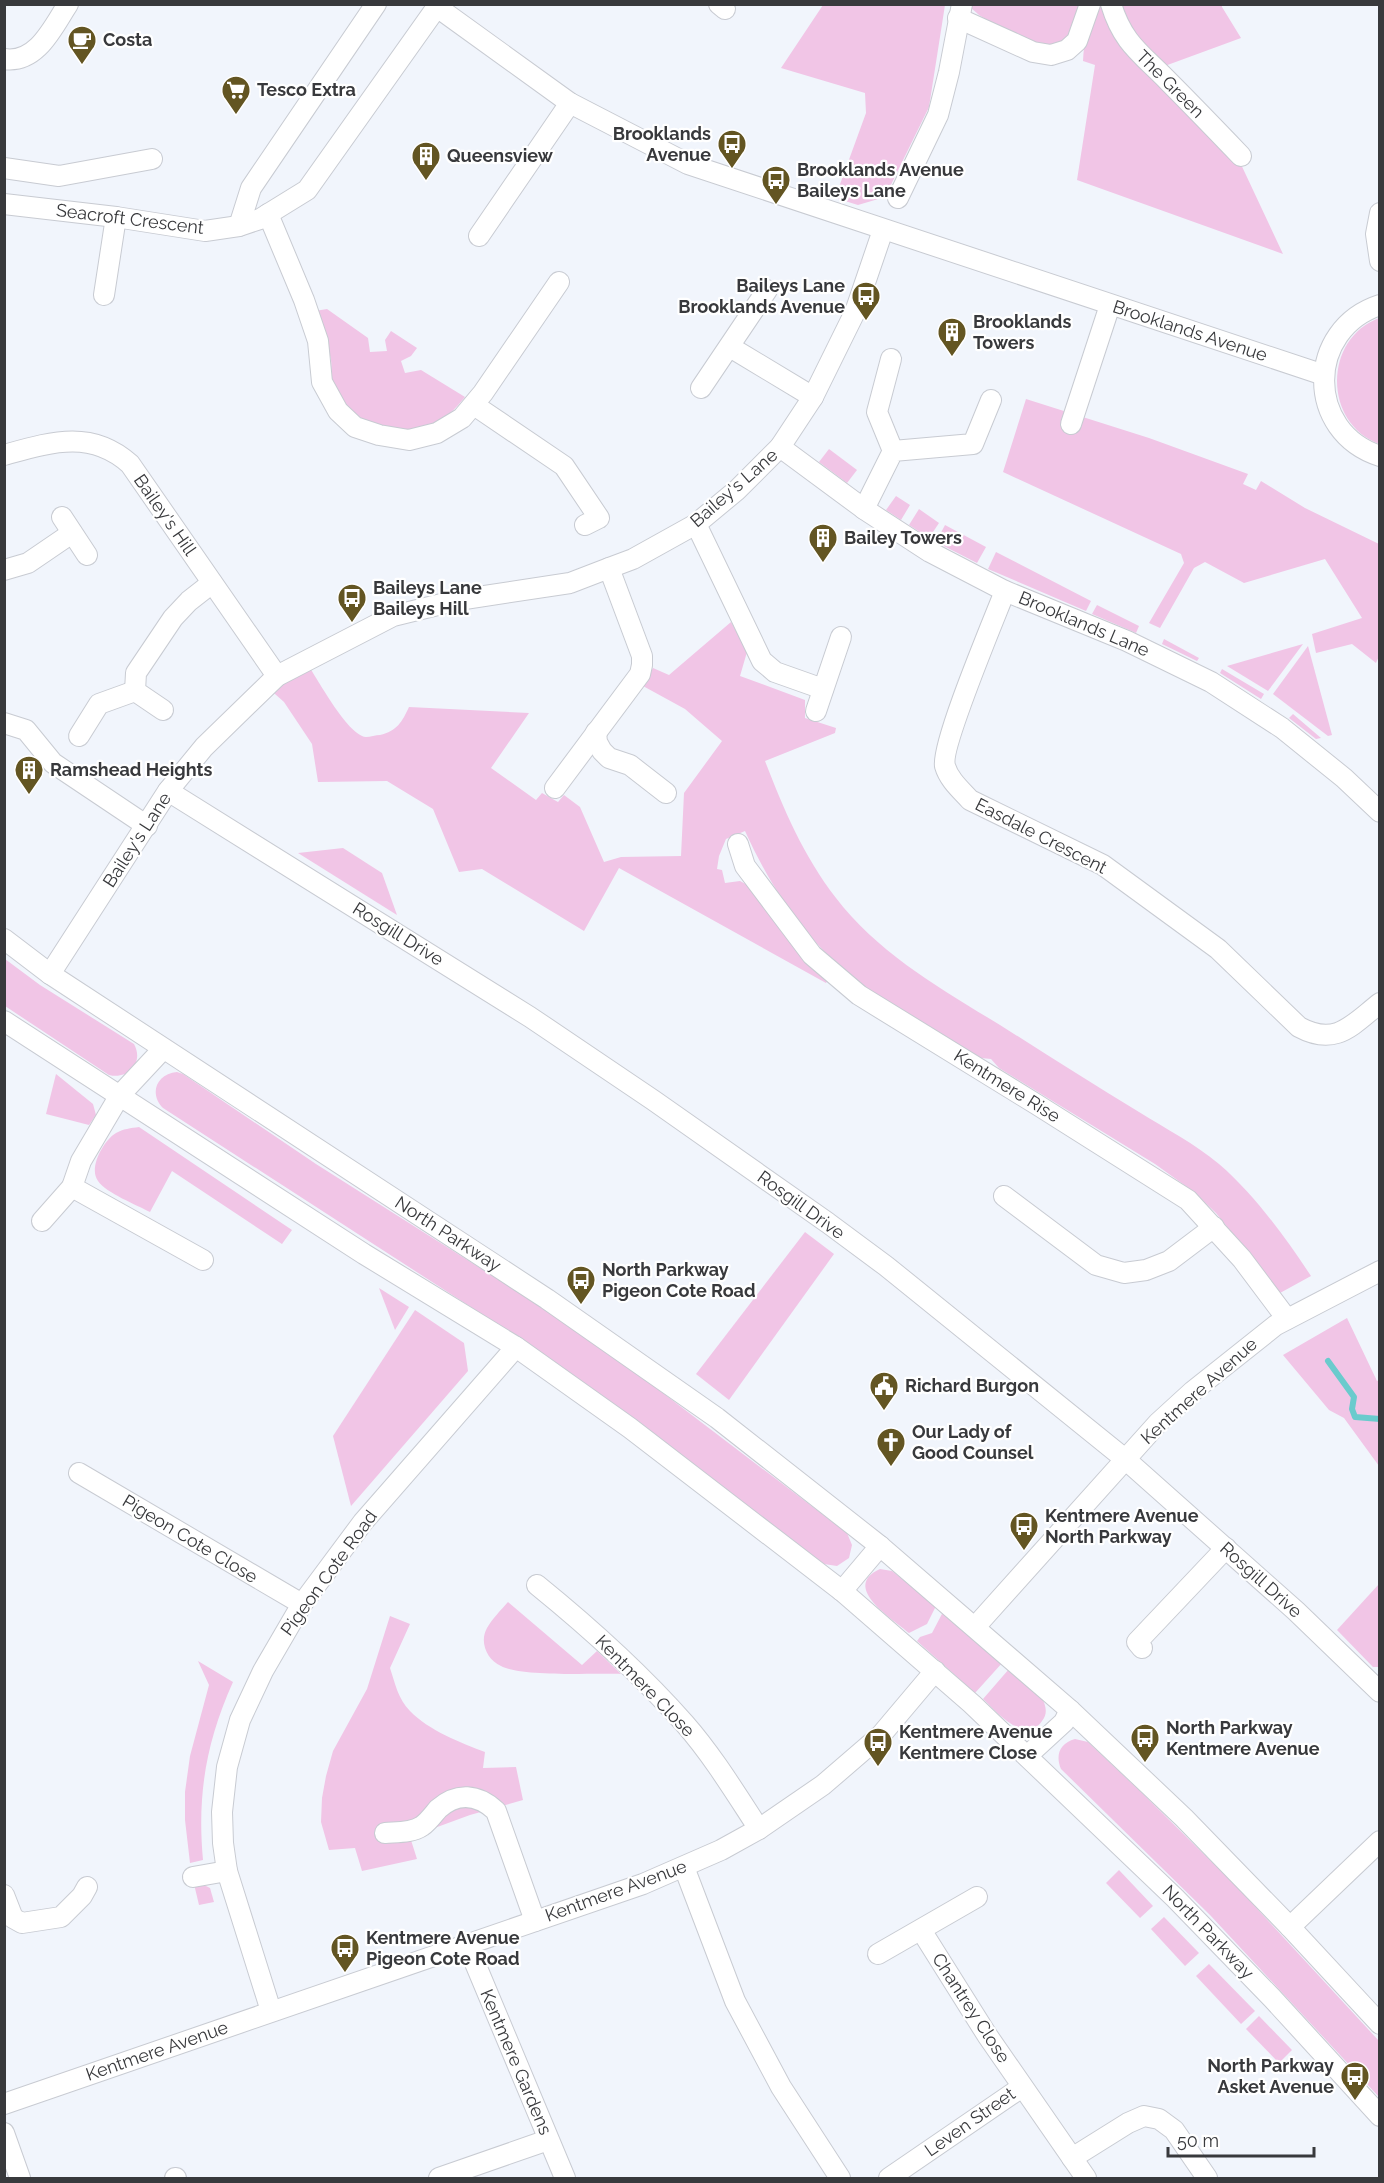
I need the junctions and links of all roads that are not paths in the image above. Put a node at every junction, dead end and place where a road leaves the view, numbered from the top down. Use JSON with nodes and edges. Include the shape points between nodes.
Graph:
{"nodes":[{"id":1,"x":68,"y":4,"type":"edge"},
{"id":2,"x":376,"y":4,"type":"edge"},
{"id":3,"x":1090,"y":4,"type":"edge"},
{"id":4,"x":1111,"y":4,"type":"edge"},
{"id":5,"x":438,"y":6,"type":"edge"},
{"id":6,"x":960,"y":11,"type":"edge"},
{"id":7,"x":4,"y":59,"type":"edge"},
{"id":8,"x":570,"y":103,"type":"junction"},
{"id":9,"x":1240,"y":156,"type":"dead end"},
{"id":10,"x":152,"y":159,"type":"dead end"},
{"id":11,"x":4,"y":168,"type":"edge"},
{"id":12,"x":60,"y":176,"type":"junction"},
{"id":13,"x":898,"y":198,"type":"dead end"},
{"id":14,"x":4,"y":204,"type":"edge"},
{"id":15,"x":56,"y":209,"type":"junction"},
{"id":16,"x":268,"y":213,"type":"junction"},
{"id":17,"x":1380,"y":213,"type":"edge"},
{"id":18,"x":116,"y":217,"type":"junction"},
{"id":19,"x":239,"y":226,"type":"junction"},
{"id":20,"x":883,"y":230,"type":"junction"},
{"id":21,"x":480,"y":236,"type":"dead end"},
{"id":22,"x":1380,"y":261,"type":"edge"},
{"id":23,"x":559,"y":282,"type":"dead end"},
{"id":24,"x":767,"y":290,"type":"dead end"},
{"id":25,"x":104,"y":295,"type":"dead end"},
{"id":26,"x":1110,"y":305,"type":"junction"},
{"id":27,"x":1380,"y":305,"type":"edge"},
{"id":28,"x":730,"y":346,"type":"junction"},
{"id":29,"x":891,"y":359,"type":"dead end"},
{"id":30,"x":1324,"y":375,"type":"junction"},
{"id":31,"x":701,"y":388,"type":"dead end"},
{"id":32,"x":813,"y":397,"type":"junction"},
{"id":33,"x":991,"y":400,"type":"dead end"},
{"id":34,"x":474,"y":405,"type":"junction"},
{"id":35,"x":1071,"y":424,"type":"dead end"},
{"id":36,"x":780,"y":447,"type":"junction"},
{"id":37,"x":893,"y":451,"type":"junction"},
{"id":38,"x":4,"y":455,"type":"edge"},
{"id":39,"x":1380,"y":456,"type":"edge"},
{"id":40,"x":864,"y":509,"type":"junction"},
{"id":41,"x":696,"y":524,"type":"junction"},
{"id":42,"x":585,"y":525,"type":"dead end"},
{"id":43,"x":87,"y":555,"type":"dead end"},
{"id":44,"x":609,"y":568,"type":"junction"},
{"id":45,"x":4,"y":570,"type":"edge"},
{"id":46,"x":212,"y":583,"type":"junction"},
{"id":47,"x":1005,"y":591,"type":"junction"},
{"id":48,"x":842,"y":637,"type":"dead end"},
{"id":49,"x":277,"y":676,"type":"junction"},
{"id":50,"x":823,"y":689,"type":"junction"},
{"id":51,"x":135,"y":691,"type":"junction"},
{"id":52,"x":163,"y":710,"type":"dead end"},
{"id":53,"x":816,"y":711,"type":"dead end"},
{"id":54,"x":4,"y":723,"type":"edge"},
{"id":55,"x":596,"y":732,"type":"junction"},
{"id":56,"x":80,"y":736,"type":"dead end"},
{"id":57,"x":555,"y":788,"type":"dead end"},
{"id":58,"x":168,"y":792,"type":"junction"},
{"id":59,"x":666,"y":793,"type":"dead end"},
{"id":60,"x":1380,"y":812,"type":"edge"},
{"id":61,"x":147,"y":826,"type":"junction"},
{"id":62,"x":738,"y":844,"type":"dead end"},
{"id":63,"x":4,"y":939,"type":"edge"},
{"id":64,"x":50,"y":974,"type":"junction"},
{"id":65,"x":1380,"y":1003,"type":"edge"},
{"id":66,"x":4,"y":1021,"type":"edge"},
{"id":67,"x":164,"y":1049,"type":"junction"},
{"id":68,"x":120,"y":1095,"type":"junction"},
{"id":69,"x":72,"y":1187,"type":"junction"},
{"id":70,"x":1004,"y":1196,"type":"dead end"},
{"id":71,"x":42,"y":1221,"type":"dead end"},
{"id":72,"x":1214,"y":1227,"type":"junction"},
{"id":73,"x":203,"y":1260,"type":"dead end"},
{"id":74,"x":1380,"y":1271,"type":"edge"},
{"id":75,"x":1287,"y":1319,"type":"junction"},
{"id":76,"x":516,"y":1347,"type":"junction"},
{"id":77,"x":1125,"y":1459,"type":"junction"},
{"id":78,"x":79,"y":1473,"type":"dead end"},
{"id":79,"x":880,"y":1546,"type":"junction"},
{"id":80,"x":1226,"y":1548,"type":"junction"},
{"id":81,"x":537,"y":1585,"type":"dead end"},
{"id":82,"x":842,"y":1591,"type":"junction"},
{"id":83,"x":302,"y":1604,"type":"junction"},
{"id":84,"x":975,"y":1627,"type":"junction"},
{"id":85,"x":1142,"y":1648,"type":"dead end"},
{"id":86,"x":935,"y":1671,"type":"junction"},
{"id":87,"x":1380,"y":1692,"type":"edge"},
{"id":88,"x":1070,"y":1710,"type":"junction"},
{"id":89,"x":1027,"y":1756,"type":"junction"},
{"id":90,"x":759,"y":1829,"type":"junction"},
{"id":91,"x":385,"y":1833,"type":"dead end"},
{"id":92,"x":1380,"y":1841,"type":"edge"},
{"id":93,"x":684,"y":1867,"type":"junction"},
{"id":94,"x":227,"y":1871,"type":"junction"},
{"id":95,"x":193,"y":1877,"type":"dead end"},
{"id":96,"x":87,"y":1887,"type":"dead end"},
{"id":97,"x":4,"y":1895,"type":"edge"},
{"id":98,"x":977,"y":1897,"type":"dead end"},
{"id":99,"x":535,"y":1921,"type":"junction"},
{"id":100,"x":1290,"y":1927,"type":"junction"},
{"id":101,"x":921,"y":1930,"type":"junction"},
{"id":102,"x":467,"y":1944,"type":"junction"},
{"id":103,"x":878,"y":1954,"type":"dead end"},
{"id":104,"x":271,"y":2011,"type":"junction"},
{"id":105,"x":1380,"y":2024,"type":"edge"},
{"id":106,"x":1022,"y":2087,"type":"junction"},
{"id":107,"x":4,"y":2104,"type":"edge"},
{"id":108,"x":1380,"y":2116,"type":"edge"},
{"id":109,"x":4,"y":2133,"type":"edge"},
{"id":110,"x":548,"y":2140,"type":"junction"},
{"id":111,"x":1072,"y":2158,"type":"junction"},
{"id":112,"x":20,"y":2178,"type":"edge"},
{"id":113,"x":439,"y":2178,"type":"edge"},
{"id":114,"x":565,"y":2178,"type":"edge"},
{"id":115,"x":840,"y":2178,"type":"edge"},
{"id":116,"x":889,"y":2178,"type":"edge"},
{"id":117,"x":1086,"y":2178,"type":"edge"},
{"id":118,"x":1207,"y":2178,"type":"edge"}],
"edges":[{"from":1,"to":7,"type":"street","via":[[37,51],[13,61]]},
{"from":2,"to":19,"type":"street","via":[[251,188]]},
{"from":3,"to":6,"type":"street","via":[[1077,42],[1051,55],[1033,52]]},
{"from":4,"to":9,"type":"street","name":"The Green","via":[[1132,47]]},
{"from":5,"to":8,"type":"street","name":"Brooklands Avenue"},
{"from":5,"to":16,"type":"street","name":"Seacroft Crescent","via":[[307,190]]},
{"from":6,"to":13,"type":"street","via":[[938,115]]},
{"from":8,"to":20,"type":"street","name":"Brooklands Avenue","via":[[688,164]]},
{"from":8,"to":21,"type":"street"},
{"from":10,"to":12,"type":"street"},
{"from":11,"to":12,"type":"street"},
{"from":12,"to":15,"type":"street"},
{"from":14,"to":15,"type":"street","name":"Seacroft Crescent"},
{"from":15,"to":18,"type":"street","name":"Seacroft Crescent"},
{"from":16,"to":19,"type":"street","name":"Seacroft Crescent"},
{"from":16,"to":34,"type":"street","via":[[318,341],[322,382],[338,411],[355,427],[409,440],[437,433],[462,418]]},
{"from":17,"to":22,"type":"street","via":[[1376,234]]},
{"from":18,"to":19,"type":"street","name":"Seacroft Crescent","via":[[205,231]]},
{"from":18,"to":25,"type":"street"},
{"from":20,"to":26,"type":"street","name":"Brooklands Avenue"},
{"from":20,"to":32,"type":"street","name":"Bailey's Lane","via":[[855,312]]},
{"from":23,"to":34,"type":"street"},
{"from":24,"to":28,"type":"street"},
{"from":26,"to":30,"type":"street","name":"Brooklands Avenue"},
{"from":26,"to":35,"type":"street"},
{"from":27,"to":30,"type":"street","via":[[1362,312],[1339,333],[1330,347]]},
{"from":28,"to":31,"type":"street"},
{"from":28,"to":32,"type":"street"},
{"from":29,"to":37,"type":"street","via":[[877,412]]},
{"from":30,"to":39,"type":"street","via":[[1324,394],[1336,424],[1358,447]]},
{"from":32,"to":36,"type":"street","name":"Bailey's Lane"},
{"from":33,"to":37,"type":"street","via":[[974,444]]},
{"from":34,"to":42,"type":"street","via":[[564,466],[599,518]]},
{"from":36,"to":40,"type":"street","name":"Brooklands Lane"},
{"from":36,"to":41,"type":"street","name":"Bailey's Lane"},
{"from":37,"to":40,"type":"street"},
{"from":38,"to":46,"type":"street","name":"Bailey's Hill","via":[[78,441],[119,454],[130,464]]},
{"from":40,"to":47,"type":"street","name":"Brooklands Lane","via":[[930,552]]},
{"from":41,"to":44,"type":"street","name":"Bailey's Lane"},
{"from":41,"to":50,"type":"street","via":[[762,661],[775,672]]},
{"from":43,"to":45,"type":"street","via":[[67,525],[28,563]]},
{"from":44,"to":49,"type":"street","name":"Bailey's Lane","via":[[570,583],[458,600],[393,616]]},
{"from":44,"to":55,"type":"street","via":[[642,665],[640,674]]},
{"from":46,"to":49,"type":"street","name":"Bailey's Hill"},
{"from":46,"to":51,"type":"street","via":[[173,618],[136,673]]},
{"from":47,"to":60,"type":"street","name":"Brooklands Lane","via":[[1211,682],[1282,728],[1344,777]]},
{"from":47,"to":65,"type":"street","name":"Easdale Crescent","via":[[950,736],[945,765],[955,784],[970,800],[1103,865],[1218,949],[1310,1033],[1336,1034]]},
{"from":48,"to":50,"type":"street"},
{"from":49,"to":58,"type":"street","name":"Bailey's Lane","via":[[204,747]]},
{"from":50,"to":53,"type":"street"},
{"from":51,"to":52,"type":"street"},
{"from":51,"to":56,"type":"street","via":[[99,704]]},
{"from":54,"to":61,"type":"street","via":[[26,730],[53,763]]},
{"from":55,"to":57,"type":"street"},
{"from":55,"to":59,"type":"street","via":[[597,742],[609,758],[630,765]]},
{"from":58,"to":61,"type":"street","name":"Bailey's Lane"},
{"from":58,"to":77,"type":"street","name":"Rosgill Drive","via":[[530,1017],[653,1100],[886,1266]]},
{"from":61,"to":64,"type":"street","name":"Bailey's Lane"},
{"from":62,"to":72,"type":"street","name":"Kentmere Rise","via":[[746,866],[812,955],[859,996],[1184,1197]]},
{"from":63,"to":64,"type":"street","name":"North Parkway"},
{"from":64,"to":67,"type":"street","name":"North Parkway"},
{"from":66,"to":68,"type":"street","name":"North Parkway"},
{"from":67,"to":68,"type":"street"},
{"from":67,"to":79,"type":"street","name":"North Parkway","via":[[564,1310],[717,1418]]},
{"from":68,"to":69,"type":"street","via":[[81,1161]]},
{"from":68,"to":76,"type":"street","name":"North Parkway","via":[[364,1254]]},
{"from":69,"to":71,"type":"street"},
{"from":69,"to":73,"type":"street"},
{"from":70,"to":72,"type":"street","via":[[1096,1265],[1124,1273],[1169,1262]]},
{"from":72,"to":75,"type":"street","name":"Kentmere Rise"},
{"from":74,"to":75,"type":"street","name":"Kentmere Avenue"},
{"from":75,"to":77,"type":"street","name":"Kentmere Avenue","via":[[1192,1392]]},
{"from":76,"to":82,"type":"street","name":"North Parkway","via":[[630,1428]]},
{"from":76,"to":83,"type":"street","name":"Pigeon Cote Road","via":[[363,1522]]},
{"from":77,"to":80,"type":"street","name":"Rosgill Drive"},
{"from":77,"to":84,"type":"street","name":"Kentmere Avenue"},
{"from":78,"to":83,"type":"street","name":"Pigeon Cote Close"},
{"from":79,"to":82,"type":"street"},
{"from":79,"to":84,"type":"street","name":"North Parkway"},
{"from":80,"to":85,"type":"street","via":[[1137,1642]]},
{"from":80,"to":87,"type":"street","name":"Rosgill Drive"},
{"from":81,"to":90,"type":"street","name":"Kentmere Close","via":[[589,1627],[687,1725]]},
{"from":82,"to":86,"type":"street","name":"North Parkway"},
{"from":83,"to":94,"type":"street","name":"Pigeon Cote Road","via":[[240,1720],[226,1767],[222,1812]]},
{"from":84,"to":88,"type":"street","name":"North Parkway"},
{"from":86,"to":89,"type":"street","name":"North Parkway"},
{"from":86,"to":90,"type":"street","name":"Kentmere Avenue","via":[[881,1735],[823,1785]]},
{"from":88,"to":89,"type":"street","via":[[1064,1722]]},
{"from":88,"to":100,"type":"street","name":"North Parkway","via":[[1184,1818]]},
{"from":89,"to":108,"type":"street","name":"North Parkway","via":[[1191,1914]]},
{"from":90,"to":93,"type":"street","name":"Kentmere Avenue"},
{"from":91,"to":99,"type":"street","via":[[415,1830],[456,1798],[478,1798],[488,1803],[496,1811]]},
{"from":92,"to":100,"type":"street"},
{"from":93,"to":99,"type":"street","name":"Kentmere Avenue"},
{"from":93,"to":115,"type":"street","via":[[735,2001],[781,2087]]},
{"from":94,"to":95,"type":"street"},
{"from":94,"to":104,"type":"street","name":"Pigeon Cote Road"},
{"from":96,"to":97,"type":"street","via":[[61,1917],[22,1923],[13,1918]]},
{"from":98,"to":101,"type":"street"},
{"from":99,"to":102,"type":"street","name":"Kentmere Avenue"},
{"from":100,"to":105,"type":"street","name":"North Parkway"},
{"from":101,"to":103,"type":"street"},
{"from":101,"to":106,"type":"street","name":"Chantrey Close"},
{"from":102,"to":104,"type":"street","name":"Kentmere Avenue"},
{"from":102,"to":110,"type":"street","name":"Kentmere Gardens"},
{"from":104,"to":107,"type":"street","name":"Kentmere Avenue"},
{"from":106,"to":111,"type":"street","name":"Chantrey Close"},
{"from":106,"to":116,"type":"street","name":"Leven Street"},
{"from":109,"to":112,"type":"street"},
{"from":110,"to":113,"type":"street"},
{"from":110,"to":114,"type":"street","name":"Kentmere Gardens"},
{"from":111,"to":117,"type":"street","name":"Chantrey Close"},
{"from":111,"to":118,"type":"street","via":[[1144,2116],[1159,2119],[1174,2130]]}]}
